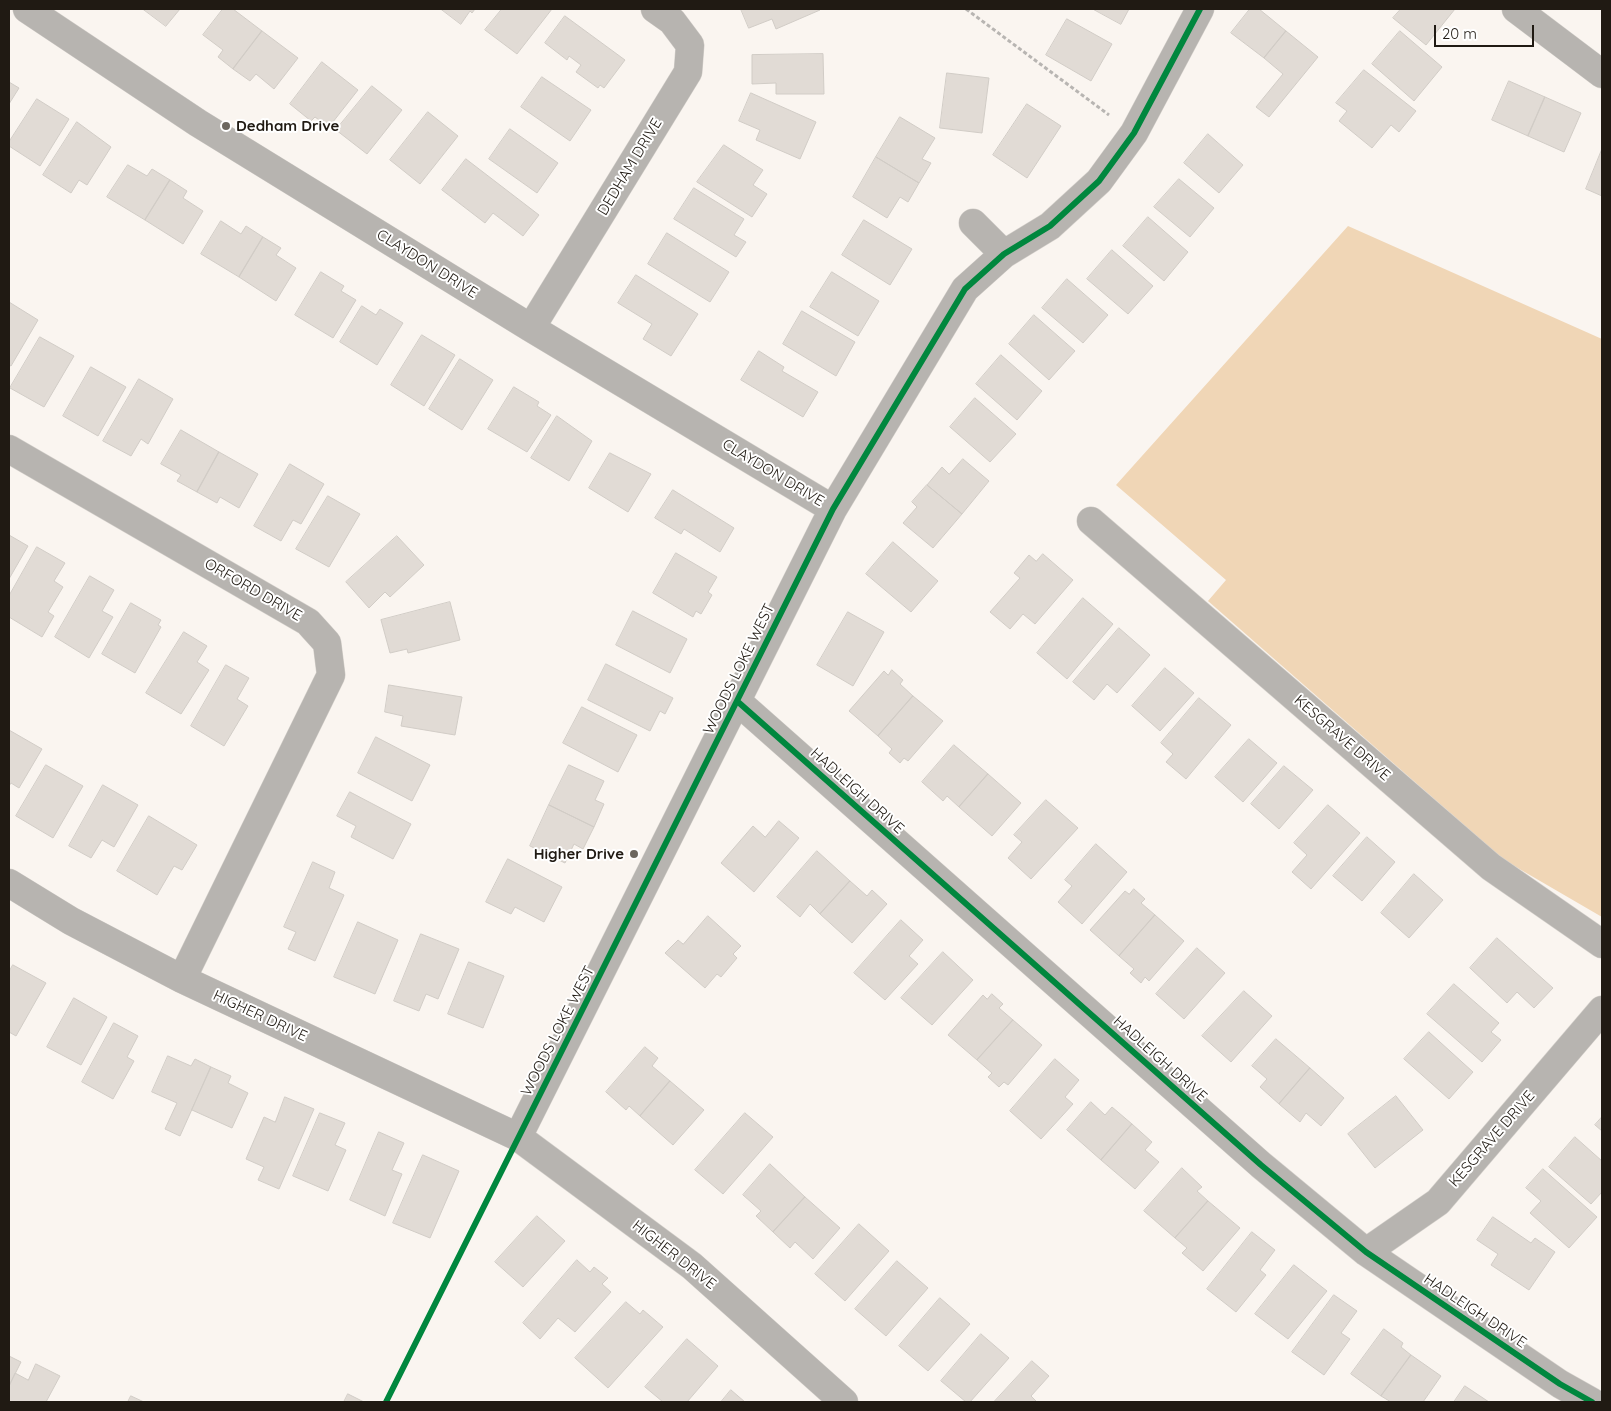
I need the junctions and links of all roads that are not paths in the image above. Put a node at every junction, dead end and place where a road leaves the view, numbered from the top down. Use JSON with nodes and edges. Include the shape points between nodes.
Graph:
{"nodes":[{"id":1,"x":27,"y":9,"type":"edge"},
{"id":2,"x":655,"y":9,"type":"edge"},
{"id":3,"x":1200,"y":9,"type":"edge"},
{"id":4,"x":1516,"y":9,"type":"edge"},
{"id":5,"x":1602,"y":74,"type":"edge"},
{"id":6,"x":973,"y":223,"type":"dead end"},
{"id":7,"x":1004,"y":254,"type":"junction"},
{"id":8,"x":531,"y":328,"type":"junction"},
{"id":9,"x":9,"y":449,"type":"edge"},
{"id":10,"x":833,"y":509,"type":"junction"},
{"id":11,"x":1091,"y":522,"type":"dead end"},
{"id":12,"x":737,"y":702,"type":"junction"},
{"id":13,"x":9,"y":883,"type":"edge"},
{"id":14,"x":1602,"y":944,"type":"edge"},
{"id":15,"x":182,"y":979,"type":"junction"},
{"id":16,"x":1602,"y":1010,"type":"edge"},
{"id":17,"x":518,"y":1138,"type":"junction"},
{"id":18,"x":1366,"y":1252,"type":"junction"},
{"id":19,"x":844,"y":1402,"type":"edge"},
{"id":20,"x":1592,"y":1402,"type":"edge"}],
"edges":[{"from":1,"to":8,"type":"street","name":"CLAYDON DRIVE","via":[[198,123]]},
{"from":2,"to":8,"type":"street","name":"DEDHAM DRIVE","via":[[672,22],[690,45],[688,72]]},
{"from":3,"to":7,"type":"street","name":"WOODS LOKE WEST","via":[[1134,133],[1099,181],[1050,226]]},
{"from":4,"to":5,"type":"street"},
{"from":6,"to":7,"type":"street"},
{"from":7,"to":10,"type":"street","name":"WOODS LOKE WEST","via":[[965,289]]},
{"from":8,"to":10,"type":"street","name":"CLAYDON DRIVE"},
{"from":9,"to":15,"type":"street","name":"ORFORD DRIVE","via":[[308,622],[327,643],[331,675]]},
{"from":10,"to":12,"type":"street","name":"WOODS LOKE WEST"},
{"from":11,"to":14,"type":"street","name":"KESGRAVE DRIVE","via":[[1491,867]]},
{"from":12,"to":17,"type":"street","name":"WOODS LOKE WEST"},
{"from":12,"to":18,"type":"street","name":"HADLEIGH DRIVE","via":[[1261,1165]]},
{"from":13,"to":15,"type":"street","name":"HIGHER DRIVE","via":[[71,921]]},
{"from":15,"to":17,"type":"street","name":"HIGHER DRIVE"},
{"from":16,"to":18,"type":"street","name":"KESGRAVE DRIVE","via":[[1438,1202]]},
{"from":17,"to":19,"type":"street","name":"HIGHER DRIVE","via":[[692,1266]]},
{"from":18,"to":20,"type":"street","name":"HADLEIGH DRIVE","via":[[1560,1384]]}]}
